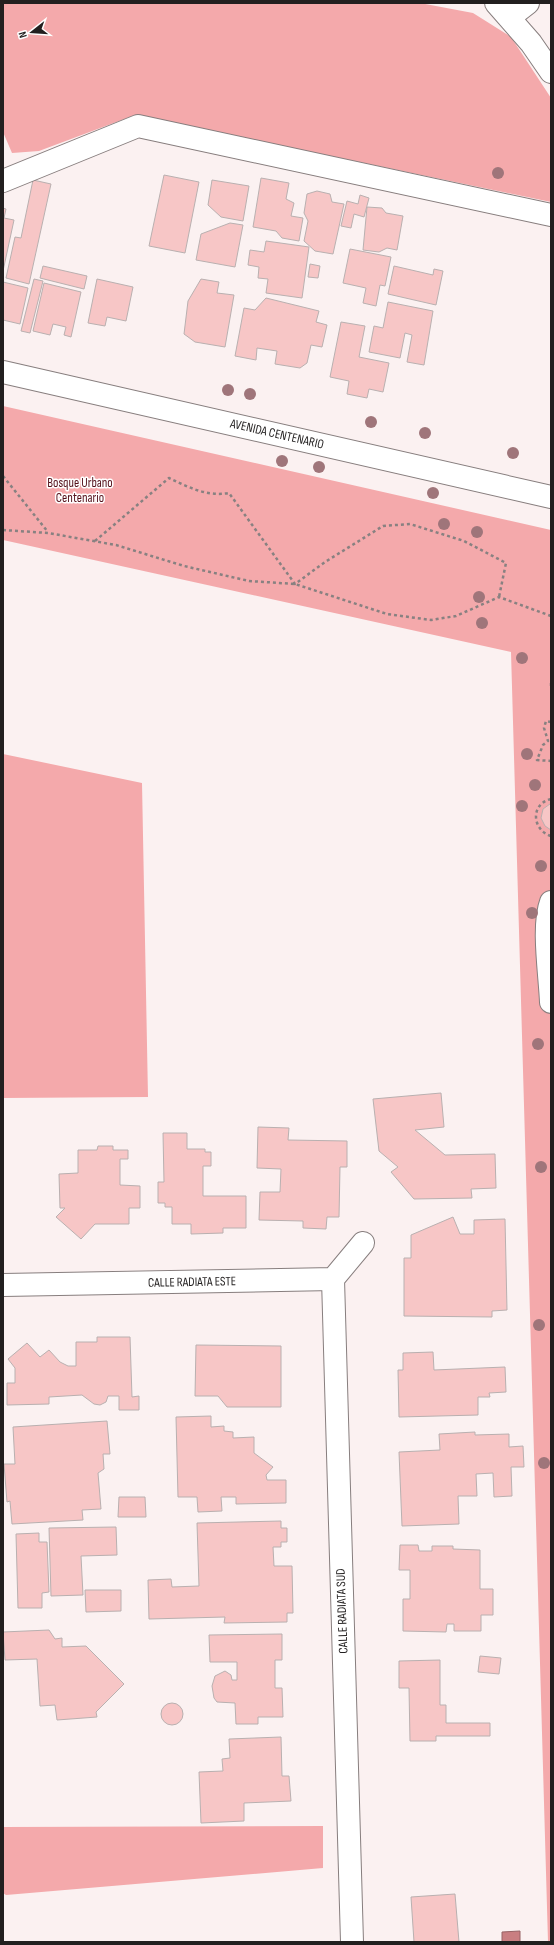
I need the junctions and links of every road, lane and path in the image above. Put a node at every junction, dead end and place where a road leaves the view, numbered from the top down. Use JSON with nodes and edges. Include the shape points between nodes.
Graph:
{"nodes":[{"id":1,"x":528,"y":3,"type":"edge"},
{"id":2,"x":503,"y":10,"type":"edge"},
{"id":3,"x":551,"y":72,"type":"edge"},
{"id":4,"x":5,"y":174,"type":"edge"},
{"id":5,"x":551,"y":215,"type":"edge"},
{"id":6,"x":3,"y":372,"type":"edge"},
{"id":7,"x":3,"y":476,"type":"edge"},
{"id":8,"x":551,"y":497,"type":"edge"},
{"id":9,"x":3,"y":530,"type":"edge"},
{"id":10,"x":48,"y":533,"type":"junction"},
{"id":11,"x":94,"y":541,"type":"junction"},
{"id":12,"x":295,"y":584,"type":"junction"},
{"id":13,"x":499,"y":597,"type":"junction"},
{"id":14,"x":551,"y":616,"type":"edge"},
{"id":15,"x":551,"y":683,"type":"edge"},
{"id":16,"x":551,"y":688,"type":"edge"},
{"id":17,"x":551,"y":722,"type":"edge"},
{"id":18,"x":551,"y":761,"type":"edge"},
{"id":19,"x":551,"y":799,"type":"edge"},
{"id":20,"x":551,"y":836,"type":"edge"},
{"id":21,"x":551,"y":902,"type":"edge"},
{"id":22,"x":551,"y":1002,"type":"edge"},
{"id":23,"x":363,"y":1243,"type":"dead end"},
{"id":24,"x":333,"y":1279,"type":"junction"},
{"id":25,"x":3,"y":1285,"type":"edge"},
{"id":26,"x":352,"y":1942,"type":"edge"}],
"edges":[{"from":1,"to":2,"type":"street"},
{"from":2,"to":3,"type":"street","via":[[532,43]]},
{"from":4,"to":5,"type":"street","via":[[138,126]]},
{"from":6,"to":8,"type":"street","name":"AVENIDA CENTENARIO"},
{"from":7,"to":10,"type":"path"},
{"from":9,"to":10,"type":"path"},
{"from":10,"to":11,"type":"path"},
{"from":11,"to":12,"type":"path","via":[[249,581]]},
{"from":11,"to":12,"type":"path","via":[[169,478],[198,491],[220,495],[229,493]]},
{"from":12,"to":13,"type":"path","via":[[387,614],[431,620],[456,616]]},
{"from":12,"to":13,"type":"path","via":[[324,562],[383,526],[410,524],[464,541],[506,563]]},
{"from":13,"to":14,"type":"path"},
{"from":15,"to":16,"type":"path"},
{"from":17,"to":18,"type":"path","via":[[546,721],[544,728],[548,741],[537,760]]},
{"from":19,"to":20,"type":"path","via":[[538,808],[536,820],[541,830]]},
{"from":21,"to":22,"type":"street","via":[[548,910]]},
{"from":23,"to":24,"type":"street"},
{"from":24,"to":25,"type":"street","name":"CALLE RADIATA ESTE"},
{"from":24,"to":26,"type":"street","name":"CALLE RADIATA SUD"}]}
